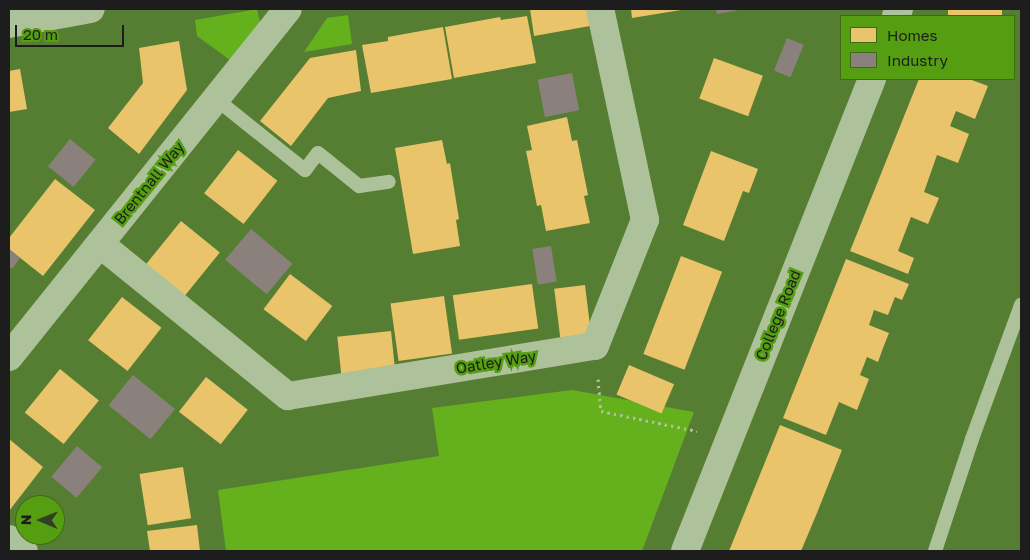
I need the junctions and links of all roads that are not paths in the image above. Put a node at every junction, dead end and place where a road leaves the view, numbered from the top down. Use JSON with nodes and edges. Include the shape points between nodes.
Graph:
{"nodes":[{"id":1,"x":91,"y":9,"type":"edge"},
{"id":2,"x":288,"y":9,"type":"edge"},
{"id":3,"x":600,"y":9,"type":"edge"},
{"id":4,"x":9,"y":24,"type":"edge"},
{"id":5,"x":872,"y":80,"type":"edge"},
{"id":6,"x":216,"y":98,"type":"junction"},
{"id":7,"x":389,"y":182,"type":"dead end"},
{"id":8,"x":100,"y":244,"type":"junction"},
{"id":9,"x":1021,"y":305,"type":"edge"},
{"id":10,"x":9,"y":356,"type":"edge"},
{"id":11,"x":9,"y":539,"type":"edge"},
{"id":12,"x":24,"y":551,"type":"edge"},
{"id":13,"x":685,"y":551,"type":"edge"},
{"id":14,"x":935,"y":551,"type":"edge"}],
"edges":[{"from":1,"to":4,"type":"street"},
{"from":2,"to":6,"type":"street","name":"Brentnall Way"},
{"from":3,"to":8,"type":"street","name":"Oatley Way","via":[[645,220],[595,346],[288,396]]},
{"from":5,"to":13,"type":"street","name":"College Road"},
{"from":6,"to":7,"type":"lane","via":[[305,170],[318,153],[359,186]]},
{"from":6,"to":8,"type":"street","name":"Brentnall Way"},
{"from":8,"to":10,"type":"street","name":"Brentnall Way"},
{"from":9,"to":14,"type":"lane"},
{"from":11,"to":12,"type":"street"}]}
